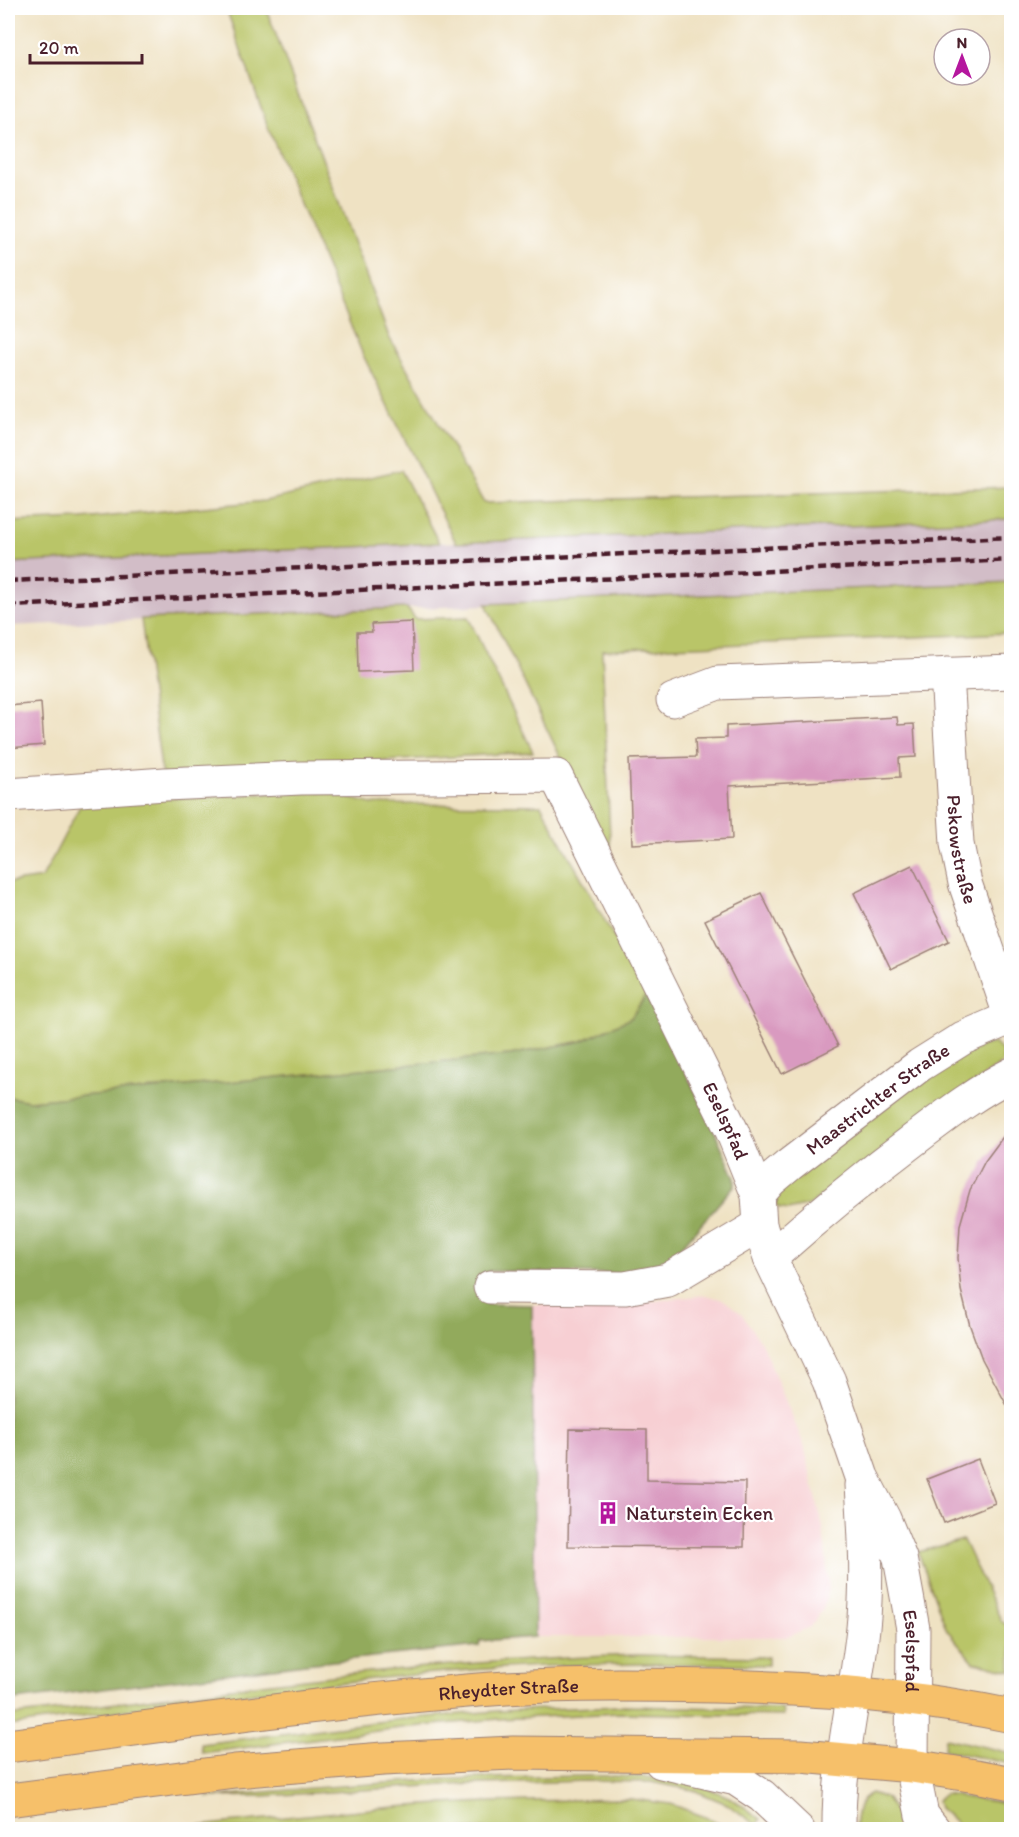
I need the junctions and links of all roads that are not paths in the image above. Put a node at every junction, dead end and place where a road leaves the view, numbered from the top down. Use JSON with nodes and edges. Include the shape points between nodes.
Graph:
{"nodes":[{"id":1,"x":1011,"y":672,"type":"edge"},
{"id":2,"x":947,"y":674,"type":"junction"},
{"id":3,"x":673,"y":700,"type":"dead end"},
{"id":4,"x":8,"y":795,"type":"edge"},
{"id":5,"x":1011,"y":1019,"type":"edge"},
{"id":6,"x":1011,"y":1074,"type":"edge"},
{"id":7,"x":759,"y":1210,"type":"junction"},
{"id":8,"x":770,"y":1258,"type":"junction"},
{"id":9,"x":490,"y":1287,"type":"dead end"},
{"id":10,"x":862,"y":1477,"type":"junction"},
{"id":11,"x":854,"y":1693,"type":"junction"},
{"id":12,"x":913,"y":1700,"type":"junction"},
{"id":13,"x":1011,"y":1716,"type":"edge"},
{"id":14,"x":8,"y":1746,"type":"edge"},
{"id":15,"x":621,"y":1753,"type":"junction"},
{"id":16,"x":843,"y":1760,"type":"junction"},
{"id":17,"x":912,"y":1766,"type":"junction"},
{"id":18,"x":1011,"y":1783,"type":"edge"},
{"id":19,"x":8,"y":1800,"type":"edge"},
{"id":20,"x":798,"y":1830,"type":"edge"},
{"id":21,"x":839,"y":1830,"type":"edge"},
{"id":22,"x":934,"y":1830,"type":"edge"}],
"edges":[{"from":1,"to":2,"type":"street"},
{"from":2,"to":3,"type":"street","via":[[718,683]]},
{"from":2,"to":5,"type":"street","name":"Pskowstraße","via":[[957,844],[965,883]]},
{"from":4,"to":7,"type":"street","name":"Eselspfad","via":[[301,778],[555,776],[732,1131]]},
{"from":5,"to":7,"type":"street","name":"Maastrichter Straße","via":[[963,1038],[920,1065],[771,1180]]},
{"from":6,"to":8,"type":"street","via":[[966,1101],[897,1152]]},
{"from":7,"to":8,"type":"street","name":"Eselspfad"},
{"from":7,"to":9,"type":"street","name":"Maastrichter Straße","via":[[668,1280],[625,1288]]},
{"from":8,"to":10,"type":"street","name":"Eselspfad","via":[[829,1381]]},
{"from":10,"to":11,"type":"street","name":"Eselspfad","via":[[865,1609]]},
{"from":10,"to":12,"type":"street","name":"Eselspfad","via":[[900,1558],[913,1629]]},
{"from":11,"to":12,"type":"main road","name":"Rheydter Straße"},
{"from":11,"to":14,"type":"main road","name":"Rheydter Straße","via":[[636,1684],[508,1688],[238,1715]]},
{"from":11,"to":16,"type":"street","name":"Eselspfad"},
{"from":12,"to":13,"type":"main road","name":"Rheydter Straße"},
{"from":12,"to":17,"type":"street","name":"Eselspfad"},
{"from":15,"to":16,"type":"main road"},
{"from":15,"to":19,"type":"main road","via":[[513,1753],[235,1771]]},
{"from":15,"to":20,"type":"street","via":[[736,1779],[762,1796]]},
{"from":16,"to":17,"type":"main road"},
{"from":16,"to":21,"type":"street","name":"Eselspfad"},
{"from":17,"to":18,"type":"main road"},
{"from":17,"to":22,"type":"street","name":"Eselspfad","via":[[922,1815]]}]}
